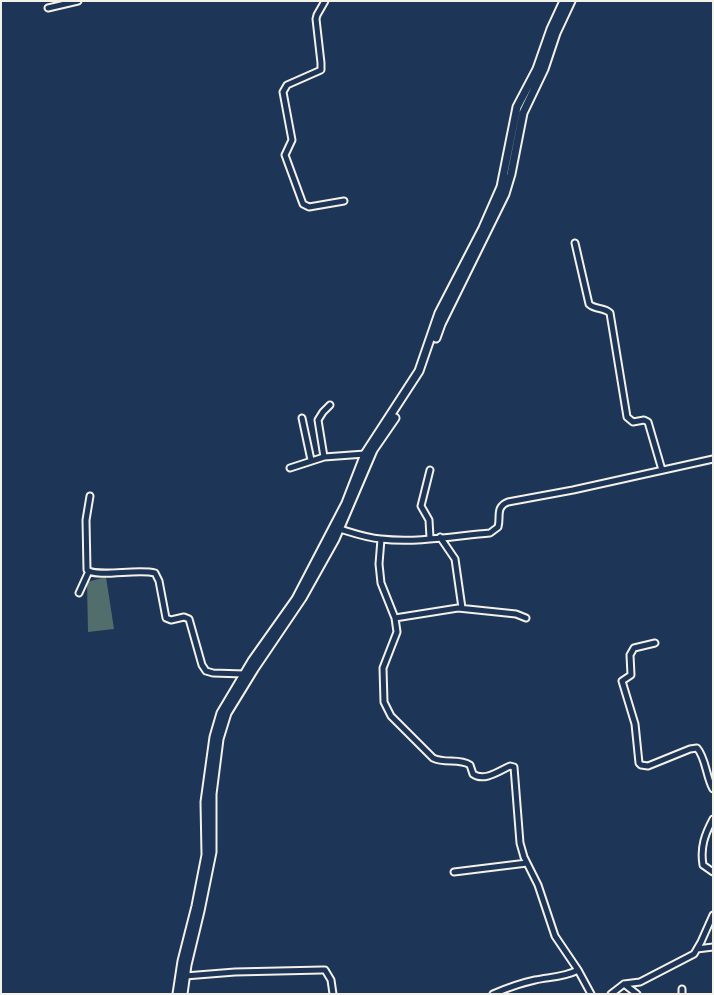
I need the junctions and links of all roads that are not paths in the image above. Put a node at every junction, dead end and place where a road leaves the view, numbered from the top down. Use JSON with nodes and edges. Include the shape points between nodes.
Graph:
{"nodes":[{"id":1,"x":78,"y":1,"type":"edge"},
{"id":2,"x":325,"y":1,"type":"edge"},
{"id":3,"x":564,"y":1,"type":"edge"},
{"id":4,"x":571,"y":1,"type":"edge"},
{"id":5,"x":48,"y":8,"type":"dead end"},
{"id":6,"x":344,"y":201,"type":"dead end"},
{"id":7,"x":576,"y":242,"type":"dead end"},
{"id":8,"x":330,"y":405,"type":"dead end"},
{"id":9,"x":302,"y":418,"type":"dead end"},
{"id":10,"x":365,"y":454,"type":"junction"},
{"id":11,"x":324,"y":457,"type":"junction"},
{"id":12,"x":713,"y":458,"type":"edge"},
{"id":13,"x":311,"y":460,"type":"junction"},
{"id":14,"x":290,"y":468,"type":"dead end"},
{"id":15,"x":430,"y":470,"type":"dead end"},
{"id":16,"x":662,"y":470,"type":"junction"},
{"id":17,"x":90,"y":496,"type":"dead end"},
{"id":18,"x":340,"y":529,"type":"junction"},
{"id":19,"x":440,"y":537,"type":"junction"},
{"id":20,"x":430,"y":538,"type":"junction"},
{"id":21,"x":381,"y":539,"type":"junction"},
{"id":22,"x":89,"y":572,"type":"junction"},
{"id":23,"x":79,"y":593,"type":"dead end"},
{"id":24,"x":462,"y":608,"type":"junction"},
{"id":25,"x":395,"y":618,"type":"junction"},
{"id":26,"x":526,"y":618,"type":"dead end"},
{"id":27,"x":655,"y":643,"type":"dead end"},
{"id":28,"x":244,"y":674,"type":"junction"},
{"id":29,"x":713,"y":789,"type":"edge"},
{"id":30,"x":713,"y":818,"type":"edge"},
{"id":31,"x":527,"y":864,"type":"junction"},
{"id":32,"x":454,"y":872,"type":"dead end"},
{"id":33,"x":713,"y":872,"type":"edge"},
{"id":34,"x":713,"y":915,"type":"edge"},
{"id":35,"x":713,"y":947,"type":"edge"},
{"id":36,"x":697,"y":949,"type":"junction"},
{"id":37,"x":578,"y":970,"type":"junction"},
{"id":38,"x":185,"y":976,"type":"junction"},
{"id":39,"x":624,"y":984,"type":"junction"},
{"id":40,"x":177,"y":994,"type":"edge"},
{"id":41,"x":183,"y":994,"type":"edge"},
{"id":42,"x":333,"y":994,"type":"edge"},
{"id":43,"x":494,"y":994,"type":"edge"},
{"id":44,"x":590,"y":994,"type":"edge"},
{"id":45,"x":611,"y":994,"type":"edge"},
{"id":46,"x":637,"y":994,"type":"edge"}],
"edges":[{"from":1,"to":5,"type":"street"},
{"from":2,"to":6,"type":"street","via":[[316,19],[321,70],[288,85],[282,92],[292,140],[285,155],[302,204],[309,207]]},
{"from":3,"to":10,"type":"street","via":[[518,107],[505,173],[496,200],[440,313],[419,371]]},
{"from":4,"to":18,"type":"street","via":[[523,113],[511,174],[500,206],[441,324],[423,374],[373,450]]},
{"from":7,"to":16,"type":"street","via":[[589,304],[610,314],[627,417],[633,422],[648,422]]},
{"from":8,"to":11,"type":"street","via":[[318,420]]},
{"from":9,"to":13,"type":"street"},
{"from":10,"to":11,"type":"street"},
{"from":10,"to":28,"type":"street","via":[[346,504],[298,594]]},
{"from":11,"to":13,"type":"street"},
{"from":12,"to":16,"type":"street"},
{"from":13,"to":14,"type":"street"},
{"from":15,"to":20,"type":"street","via":[[421,506],[429,520]]},
{"from":16,"to":19,"type":"street","via":[[508,502],[499,509],[499,524],[493,532]]},
{"from":17,"to":22,"type":"street","via":[[86,533],[86,566]]},
{"from":18,"to":21,"type":"street"},
{"from":18,"to":38,"type":"street","via":[[302,598],[231,705],[223,725],[212,794],[211,857]]},
{"from":19,"to":20,"type":"street"},
{"from":19,"to":24,"type":"street","via":[[455,559]]},
{"from":20,"to":21,"type":"street"},
{"from":21,"to":25,"type":"street","via":[[380,583]]},
{"from":22,"to":23,"type":"street"},
{"from":22,"to":28,"type":"street","via":[[155,573],[166,618],[189,619],[206,671]]},
{"from":24,"to":25,"type":"street"},
{"from":24,"to":26,"type":"street"},
{"from":25,"to":31,"type":"street","via":[[397,632],[383,668],[387,710],[437,761],[465,762],[478,777],[514,767],[520,843]]},
{"from":27,"to":29,"type":"street","via":[[634,648],[630,655],[631,675],[622,681],[635,724],[639,763],[648,766],[697,748]]},
{"from":28,"to":40,"type":"street","via":[[221,713],[214,737],[205,811],[206,855]]},
{"from":30,"to":33,"type":"street","via":[[701,850],[703,865]]},
{"from":31,"to":32,"type":"street"},
{"from":31,"to":37,"type":"street","via":[[555,936]]},
{"from":34,"to":36,"type":"street"},
{"from":35,"to":36,"type":"street"},
{"from":36,"to":39,"type":"street","via":[[688,958],[640,982]]},
{"from":37,"to":43,"type":"street","via":[[566,976],[509,987]]},
{"from":37,"to":44,"type":"street"},
{"from":38,"to":41,"type":"street"},
{"from":38,"to":42,"type":"street","via":[[325,970],[330,977]]},
{"from":39,"to":45,"type":"street"},
{"from":39,"to":46,"type":"street"}]}
